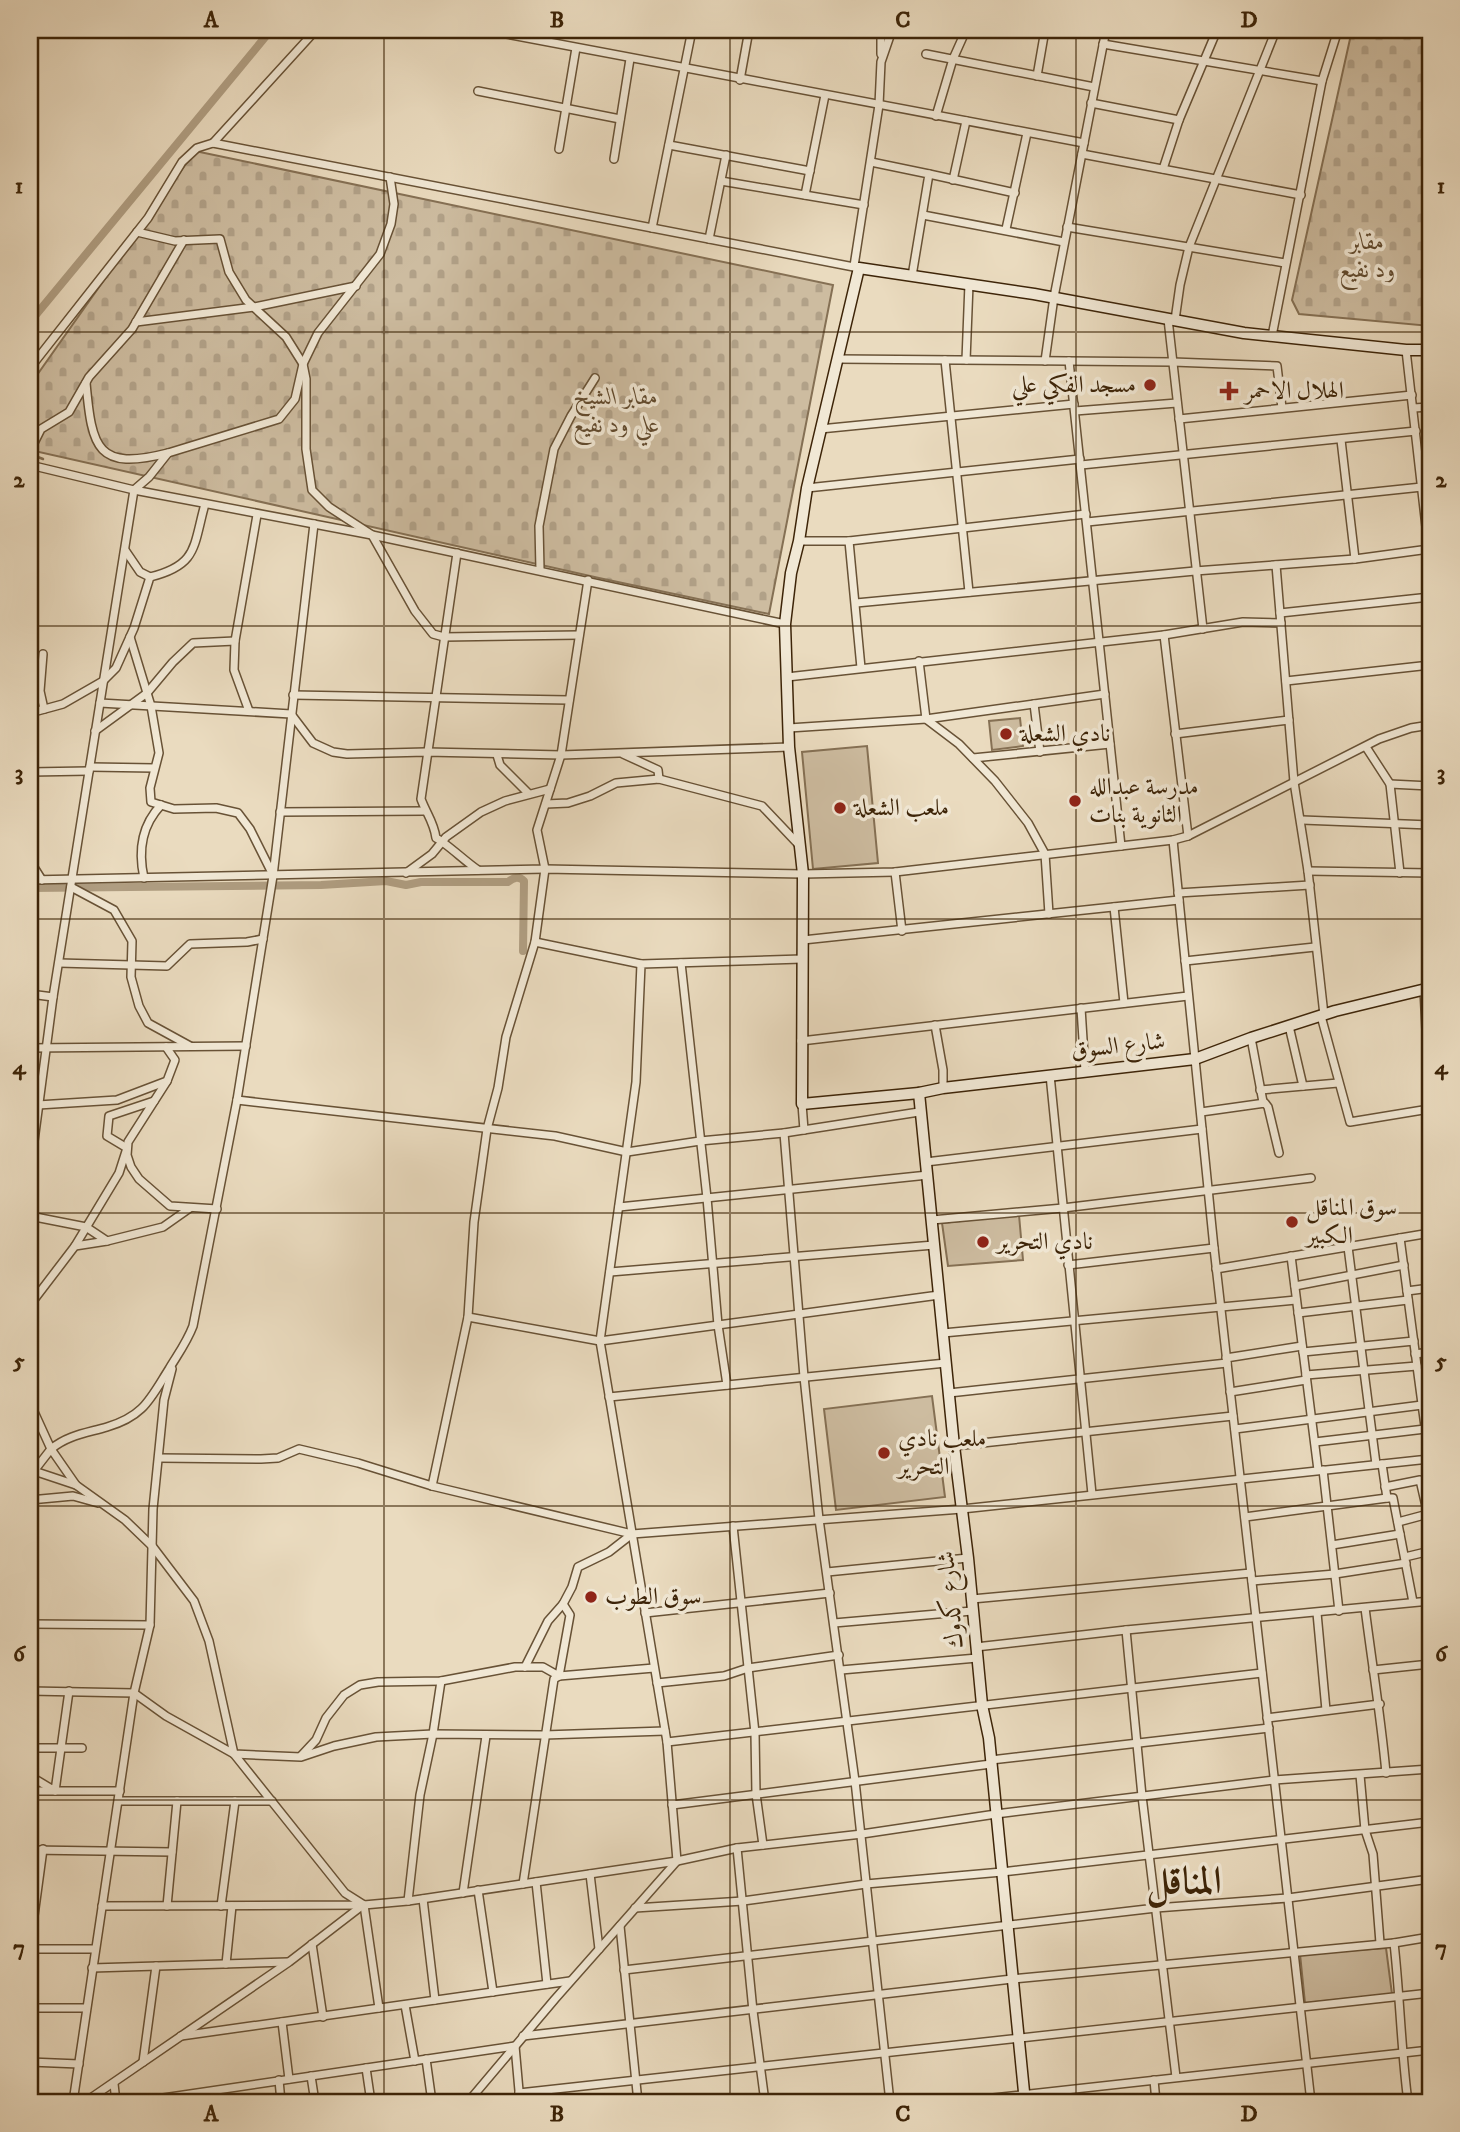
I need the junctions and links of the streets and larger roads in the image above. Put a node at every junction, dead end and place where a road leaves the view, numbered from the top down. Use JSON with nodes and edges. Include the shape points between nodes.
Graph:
{"nodes":[{"id":1,"x":316,"y":30,"type":"edge"},
{"id":2,"x":485,"y":30,"type":"edge"},
{"id":3,"x":692,"y":30,"type":"edge"},
{"id":4,"x":749,"y":30,"type":"edge"},
{"id":5,"x":881,"y":30,"type":"edge"},
{"id":6,"x":892,"y":30,"type":"edge"},
{"id":7,"x":966,"y":30,"type":"edge"},
{"id":8,"x":1045,"y":30,"type":"edge"},
{"id":9,"x":1105,"y":30,"type":"edge"},
{"id":10,"x":1217,"y":30,"type":"edge"},
{"id":11,"x":1276,"y":30,"type":"edge"},
{"id":12,"x":1338,"y":30,"type":"edge"},
{"id":13,"x":1103,"y":44,"type":"junction"},
{"id":14,"x":576,"y":48,"type":"junction"},
{"id":15,"x":926,"y":54,"type":"dead end"},
{"id":16,"x":630,"y":59,"type":"junction"},
{"id":17,"x":953,"y":59,"type":"junction"},
{"id":18,"x":1204,"y":61,"type":"junction"},
{"id":19,"x":881,"y":62,"type":"junction"},
{"id":20,"x":685,"y":69,"type":"junction"},
{"id":21,"x":1258,"y":70,"type":"junction"},
{"id":22,"x":1037,"y":76,"type":"junction"},
{"id":23,"x":740,"y":80,"type":"junction"},
{"id":24,"x":1322,"y":81,"type":"junction"},
{"id":25,"x":1094,"y":87,"type":"junction"},
{"id":26,"x":478,"y":90,"type":"dead end"},
{"id":27,"x":825,"y":95,"type":"junction"},
{"id":28,"x":1091,"y":103,"type":"junction"},
{"id":29,"x":879,"y":105,"type":"junction"},
{"id":30,"x":566,"y":108,"type":"junction"},
{"id":31,"x":936,"y":116,"type":"junction"},
{"id":32,"x":620,"y":119,"type":"junction"},
{"id":33,"x":1179,"y":120,"type":"junction"},
{"id":34,"x":966,"y":121,"type":"junction"},
{"id":35,"x":1027,"y":133,"type":"junction"},
{"id":36,"x":213,"y":143,"type":"junction"},
{"id":37,"x":1084,"y":143,"type":"junction"},
{"id":38,"x":669,"y":145,"type":"junction"},
{"id":39,"x":559,"y":149,"type":"dead end"},
{"id":40,"x":1082,"y":154,"type":"junction"},
{"id":41,"x":726,"y":156,"type":"junction"},
{"id":42,"x":614,"y":159,"type":"dead end"},
{"id":43,"x":870,"y":162,"type":"junction"},
{"id":44,"x":1163,"y":169,"type":"junction"},
{"id":45,"x":810,"y":171,"type":"junction"},
{"id":46,"x":929,"y":174,"type":"junction"},
{"id":47,"x":390,"y":177,"type":"junction"},
{"id":48,"x":1217,"y":179,"type":"junction"},
{"id":49,"x":953,"y":180,"type":"junction"},
{"id":50,"x":721,"y":181,"type":"junction"},
{"id":51,"x":1015,"y":193,"type":"junction"},
{"id":52,"x":805,"y":195,"type":"junction"},
{"id":53,"x":1301,"y":195,"type":"junction"},
{"id":54,"x":864,"y":205,"type":"junction"},
{"id":55,"x":923,"y":215,"type":"junction"},
{"id":56,"x":1067,"y":227,"type":"junction"},
{"id":57,"x":652,"y":228,"type":"junction"},
{"id":58,"x":1006,"y":229,"type":"junction"},
{"id":59,"x":137,"y":232,"type":"junction"},
{"id":60,"x":709,"y":239,"type":"junction"},
{"id":61,"x":184,"y":240,"type":"junction"},
{"id":62,"x":1064,"y":242,"type":"junction"},
{"id":63,"x":1189,"y":247,"type":"junction"},
{"id":64,"x":1285,"y":263,"type":"junction"},
{"id":65,"x":856,"y":267,"type":"junction"},
{"id":66,"x":912,"y":276,"type":"junction"},
{"id":67,"x":969,"y":284,"type":"junction"},
{"id":68,"x":356,"y":286,"type":"junction"},
{"id":69,"x":1054,"y":297,"type":"junction"},
{"id":70,"x":254,"y":307,"type":"junction"},
{"id":71,"x":1172,"y":320,"type":"junction"},
{"id":72,"x":136,"y":321,"type":"junction"},
{"id":73,"x":1272,"y":337,"type":"junction"},
{"id":74,"x":1406,"y":349,"type":"junction"},
{"id":75,"x":1430,"y":350,"type":"edge"},
{"id":76,"x":837,"y":359,"type":"junction"},
{"id":77,"x":945,"y":360,"type":"junction"},
{"id":78,"x":966,"y":360,"type":"junction"},
{"id":79,"x":1045,"y":361,"type":"junction"},
{"id":80,"x":1069,"y":361,"type":"junction"},
{"id":81,"x":1173,"y":362,"type":"junction"},
{"id":82,"x":303,"y":364,"type":"junction"},
{"id":83,"x":30,"y":368,"type":"edge"},
{"id":84,"x":595,"y":379,"type":"dead end"},
{"id":85,"x":86,"y":383,"type":"junction"},
{"id":86,"x":1412,"y":395,"type":"junction"},
{"id":87,"x":1177,"y":403,"type":"junction"},
{"id":88,"x":1075,"y":407,"type":"junction"},
{"id":89,"x":1430,"y":407,"type":"edge"},
{"id":90,"x":1282,"y":408,"type":"junction"},
{"id":91,"x":1413,"y":408,"type":"junction"},
{"id":92,"x":951,"y":418,"type":"junction"},
{"id":93,"x":1179,"y":419,"type":"junction"},
{"id":94,"x":820,"y":429,"type":"junction"},
{"id":95,"x":1416,"y":431,"type":"junction"},
{"id":96,"x":1341,"y":440,"type":"junction"},
{"id":97,"x":30,"y":451,"type":"edge"},
{"id":98,"x":168,"y":453,"type":"junction"},
{"id":99,"x":1182,"y":453,"type":"junction"},
{"id":100,"x":1081,"y":462,"type":"junction"},
{"id":101,"x":1430,"y":462,"type":"edge"},
{"id":102,"x":1419,"y":463,"type":"junction"},
{"id":103,"x":30,"y":465,"type":"edge"},
{"id":104,"x":956,"y":472,"type":"junction"},
{"id":105,"x":1422,"y":487,"type":"junction"},
{"id":106,"x":807,"y":488,"type":"junction"},
{"id":107,"x":134,"y":490,"type":"junction"},
{"id":108,"x":1348,"y":495,"type":"junction"},
{"id":109,"x":205,"y":504,"type":"junction"},
{"id":110,"x":1188,"y":510,"type":"junction"},
{"id":111,"x":1428,"y":513,"type":"edge"},
{"id":112,"x":257,"y":515,"type":"junction"},
{"id":113,"x":1087,"y":518,"type":"junction"},
{"id":114,"x":314,"y":524,"type":"junction"},
{"id":115,"x":962,"y":527,"type":"junction"},
{"id":116,"x":372,"y":535,"type":"junction"},
{"id":117,"x":799,"y":541,"type":"junction"},
{"id":118,"x":849,"y":541,"type":"junction"},
{"id":119,"x":125,"y":549,"type":"junction"},
{"id":120,"x":1429,"y":549,"type":"edge"},
{"id":121,"x":457,"y":553,"type":"junction"},
{"id":122,"x":1354,"y":559,"type":"junction"},
{"id":123,"x":1430,"y":562,"type":"edge"},
{"id":124,"x":1276,"y":565,"type":"junction"},
{"id":125,"x":540,"y":570,"type":"junction"},
{"id":126,"x":1195,"y":571,"type":"junction"},
{"id":127,"x":150,"y":577,"type":"junction"},
{"id":128,"x":588,"y":580,"type":"junction"},
{"id":129,"x":1093,"y":580,"type":"junction"},
{"id":130,"x":969,"y":592,"type":"junction"},
{"id":131,"x":1430,"y":597,"type":"edge"},
{"id":132,"x":856,"y":603,"type":"junction"},
{"id":133,"x":1280,"y":613,"type":"junction"},
{"id":134,"x":1281,"y":623,"type":"junction"},
{"id":135,"x":785,"y":624,"type":"junction"},
{"id":136,"x":1203,"y":629,"type":"junction"},
{"id":137,"x":579,"y":635,"type":"junction"},
{"id":138,"x":1164,"y":635,"type":"junction"},
{"id":139,"x":130,"y":637,"type":"junction"},
{"id":140,"x":444,"y":637,"type":"junction"},
{"id":141,"x":235,"y":641,"type":"junction"},
{"id":142,"x":1100,"y":643,"type":"junction"},
{"id":143,"x":43,"y":654,"type":"dead end"},
{"id":144,"x":919,"y":662,"type":"junction"},
{"id":145,"x":1430,"y":665,"type":"edge"},
{"id":146,"x":861,"y":668,"type":"junction"},
{"id":147,"x":787,"y":677,"type":"junction"},
{"id":148,"x":103,"y":681,"type":"junction"},
{"id":149,"x":1286,"y":681,"type":"junction"},
{"id":150,"x":147,"y":693,"type":"junction"},
{"id":151,"x":1105,"y":694,"type":"junction"},
{"id":152,"x":293,"y":695,"type":"junction"},
{"id":153,"x":435,"y":698,"type":"junction"},
{"id":154,"x":569,"y":700,"type":"junction"},
{"id":155,"x":100,"y":703,"type":"junction"},
{"id":156,"x":1034,"y":704,"type":"junction"},
{"id":157,"x":131,"y":705,"type":"junction"},
{"id":158,"x":151,"y":706,"type":"junction"},
{"id":159,"x":44,"y":709,"type":"junction"},
{"id":160,"x":249,"y":711,"type":"junction"},
{"id":161,"x":30,"y":713,"type":"edge"},
{"id":162,"x":291,"y":714,"type":"junction"},
{"id":163,"x":926,"y":719,"type":"junction"},
{"id":164,"x":1289,"y":720,"type":"junction"},
{"id":165,"x":1430,"y":725,"type":"edge"},
{"id":166,"x":789,"y":728,"type":"junction"},
{"id":167,"x":95,"y":732,"type":"junction"},
{"id":168,"x":1175,"y":734,"type":"junction"},
{"id":169,"x":1110,"y":744,"type":"junction"},
{"id":170,"x":789,"y":747,"type":"junction"},
{"id":171,"x":1366,"y":747,"type":"junction"},
{"id":172,"x":426,"y":752,"type":"junction"},
{"id":173,"x":1040,"y":752,"type":"junction"},
{"id":174,"x":621,"y":753,"type":"junction"},
{"id":175,"x":497,"y":755,"type":"junction"},
{"id":176,"x":561,"y":755,"type":"junction"},
{"id":177,"x":973,"y":758,"type":"junction"},
{"id":178,"x":154,"y":768,"type":"junction"},
{"id":179,"x":89,"y":769,"type":"junction"},
{"id":180,"x":30,"y":772,"type":"edge"},
{"id":181,"x":659,"y":779,"type":"junction"},
{"id":182,"x":1294,"y":782,"type":"junction"},
{"id":183,"x":1390,"y":784,"type":"junction"},
{"id":184,"x":1430,"y":786,"type":"edge"},
{"id":185,"x":550,"y":789,"type":"junction"},
{"id":186,"x":529,"y":794,"type":"junction"},
{"id":187,"x":545,"y":804,"type":"junction"},
{"id":188,"x":161,"y":805,"type":"junction"},
{"id":189,"x":425,"y":811,"type":"junction"},
{"id":190,"x":280,"y":812,"type":"junction"},
{"id":191,"x":1301,"y":820,"type":"junction"},
{"id":192,"x":1393,"y":823,"type":"junction"},
{"id":193,"x":1430,"y":825,"type":"edge"},
{"id":194,"x":1188,"y":836,"type":"junction"},
{"id":195,"x":1173,"y":840,"type":"junction"},
{"id":196,"x":443,"y":841,"type":"junction"},
{"id":197,"x":801,"y":846,"type":"junction"},
{"id":198,"x":1121,"y":846,"type":"junction"},
{"id":199,"x":1045,"y":854,"type":"junction"},
{"id":200,"x":30,"y":861,"type":"edge"},
{"id":201,"x":545,"y":869,"type":"junction"},
{"id":202,"x":479,"y":871,"type":"junction"},
{"id":203,"x":1308,"y":871,"type":"junction"},
{"id":204,"x":895,"y":872,"type":"junction"},
{"id":205,"x":406,"y":873,"type":"junction"},
{"id":206,"x":1400,"y":873,"type":"junction"},
{"id":207,"x":1430,"y":873,"type":"edge"},
{"id":208,"x":803,"y":874,"type":"junction"},
{"id":209,"x":273,"y":876,"type":"junction"},
{"id":210,"x":144,"y":878,"type":"junction"},
{"id":211,"x":30,"y":880,"type":"edge"},
{"id":212,"x":42,"y":880,"type":"junction"},
{"id":213,"x":71,"y":883,"type":"junction"},
{"id":214,"x":1310,"y":885,"type":"junction"},
{"id":215,"x":1178,"y":897,"type":"junction"},
{"id":216,"x":1114,"y":907,"type":"junction"},
{"id":217,"x":1049,"y":914,"type":"junction"},
{"id":218,"x":902,"y":931,"type":"junction"},
{"id":219,"x":263,"y":939,"type":"junction"},
{"id":220,"x":803,"y":940,"type":"junction"},
{"id":221,"x":535,"y":942,"type":"junction"},
{"id":222,"x":1315,"y":947,"type":"junction"},
{"id":223,"x":802,"y":959,"type":"junction"},
{"id":224,"x":1185,"y":961,"type":"junction"},
{"id":225,"x":59,"y":963,"type":"junction"},
{"id":226,"x":681,"y":963,"type":"junction"},
{"id":227,"x":641,"y":964,"type":"junction"},
{"id":228,"x":132,"y":967,"type":"junction"},
{"id":229,"x":1427,"y":989,"type":"edge"},
{"id":230,"x":30,"y":994,"type":"edge"},
{"id":231,"x":1188,"y":996,"type":"junction"},
{"id":232,"x":53,"y":997,"type":"junction"},
{"id":233,"x":1124,"y":1003,"type":"junction"},
{"id":234,"x":1081,"y":1008,"type":"junction"},
{"id":235,"x":1323,"y":1015,"type":"junction"},
{"id":236,"x":935,"y":1024,"type":"junction"},
{"id":237,"x":1289,"y":1026,"type":"junction"},
{"id":238,"x":1251,"y":1038,"type":"junction"},
{"id":239,"x":801,"y":1041,"type":"junction"},
{"id":240,"x":190,"y":1046,"type":"junction"},
{"id":241,"x":246,"y":1046,"type":"junction"},
{"id":242,"x":166,"y":1047,"type":"junction"},
{"id":243,"x":1429,"y":1047,"type":"edge"},
{"id":244,"x":30,"y":1048,"type":"edge"},
{"id":245,"x":47,"y":1048,"type":"junction"},
{"id":246,"x":1195,"y":1059,"type":"junction"},
{"id":247,"x":1086,"y":1071,"type":"junction"},
{"id":248,"x":1050,"y":1075,"type":"junction"},
{"id":249,"x":167,"y":1081,"type":"junction"},
{"id":250,"x":1338,"y":1083,"type":"junction"},
{"id":251,"x":1303,"y":1086,"type":"junction"},
{"id":252,"x":943,"y":1088,"type":"junction"},
{"id":253,"x":1260,"y":1090,"type":"junction"},
{"id":254,"x":919,"y":1093,"type":"junction"},
{"id":255,"x":237,"y":1100,"type":"junction"},
{"id":256,"x":154,"y":1101,"type":"junction"},
{"id":257,"x":1263,"y":1102,"type":"junction"},
{"id":258,"x":802,"y":1104,"type":"junction"},
{"id":259,"x":38,"y":1105,"type":"junction"},
{"id":260,"x":1430,"y":1109,"type":"edge"},
{"id":261,"x":919,"y":1112,"type":"junction"},
{"id":262,"x":1201,"y":1112,"type":"junction"},
{"id":263,"x":487,"y":1129,"type":"junction"},
{"id":264,"x":1202,"y":1129,"type":"junction"},
{"id":265,"x":804,"y":1130,"type":"junction"},
{"id":266,"x":784,"y":1133,"type":"junction"},
{"id":267,"x":700,"y":1141,"type":"junction"},
{"id":268,"x":1057,"y":1146,"type":"junction"},
{"id":269,"x":128,"y":1148,"type":"junction"},
{"id":270,"x":627,"y":1152,"type":"junction"},
{"id":271,"x":1279,"y":1153,"type":"dead end"},
{"id":272,"x":926,"y":1162,"type":"junction"},
{"id":273,"x":30,"y":1171,"type":"edge"},
{"id":274,"x":928,"y":1175,"type":"junction"},
{"id":275,"x":1311,"y":1178,"type":"dead end"},
{"id":276,"x":789,"y":1189,"type":"junction"},
{"id":277,"x":1208,"y":1190,"type":"junction"},
{"id":278,"x":707,"y":1198,"type":"junction"},
{"id":279,"x":191,"y":1208,"type":"junction"},
{"id":280,"x":619,"y":1208,"type":"junction"},
{"id":281,"x":1062,"y":1208,"type":"junction"},
{"id":282,"x":217,"y":1209,"type":"junction"},
{"id":283,"x":30,"y":1216,"type":"edge"},
{"id":284,"x":932,"y":1220,"type":"junction"},
{"id":285,"x":86,"y":1227,"type":"junction"},
{"id":286,"x":1430,"y":1233,"type":"edge"},
{"id":287,"x":1400,"y":1238,"type":"junction"},
{"id":288,"x":107,"y":1241,"type":"junction"},
{"id":289,"x":933,"y":1245,"type":"junction"},
{"id":290,"x":75,"y":1246,"type":"junction"},
{"id":291,"x":1348,"y":1247,"type":"junction"},
{"id":292,"x":1214,"y":1248,"type":"junction"},
{"id":293,"x":795,"y":1256,"type":"junction"},
{"id":294,"x":1291,"y":1256,"type":"junction"},
{"id":295,"x":712,"y":1263,"type":"junction"},
{"id":296,"x":1068,"y":1265,"type":"junction"},
{"id":297,"x":1404,"y":1265,"type":"junction"},
{"id":298,"x":1216,"y":1269,"type":"junction"},
{"id":299,"x":610,"y":1272,"type":"junction"},
{"id":300,"x":1351,"y":1276,"type":"junction"},
{"id":301,"x":1295,"y":1286,"type":"junction"},
{"id":302,"x":1430,"y":1288,"type":"edge"},
{"id":303,"x":939,"y":1295,"type":"junction"},
{"id":304,"x":1408,"y":1296,"type":"junction"},
{"id":305,"x":1296,"y":1300,"type":"junction"},
{"id":306,"x":30,"y":1305,"type":"edge"},
{"id":307,"x":1221,"y":1306,"type":"junction"},
{"id":308,"x":1355,"y":1306,"type":"junction"},
{"id":309,"x":1298,"y":1313,"type":"junction"},
{"id":310,"x":800,"y":1314,"type":"junction"},
{"id":311,"x":468,"y":1317,"type":"junction"},
{"id":312,"x":1074,"y":1320,"type":"junction"},
{"id":313,"x":718,"y":1325,"type":"junction"},
{"id":314,"x":943,"y":1333,"type":"junction"},
{"id":315,"x":1414,"y":1340,"type":"junction"},
{"id":316,"x":600,"y":1341,"type":"junction"},
{"id":317,"x":1360,"y":1346,"type":"junction"},
{"id":318,"x":1302,"y":1349,"type":"junction"},
{"id":319,"x":1430,"y":1352,"type":"edge"},
{"id":320,"x":1415,"y":1354,"type":"junction"},
{"id":321,"x":175,"y":1360,"type":"junction"},
{"id":322,"x":1227,"y":1360,"type":"junction"},
{"id":323,"x":946,"y":1363,"type":"junction"},
{"id":324,"x":1417,"y":1366,"type":"junction"},
{"id":325,"x":1364,"y":1370,"type":"junction"},
{"id":326,"x":804,"y":1377,"type":"junction"},
{"id":327,"x":1306,"y":1377,"type":"junction"},
{"id":328,"x":1081,"y":1380,"type":"junction"},
{"id":329,"x":727,"y":1385,"type":"junction"},
{"id":330,"x":1230,"y":1392,"type":"junction"},
{"id":331,"x":949,"y":1393,"type":"junction"},
{"id":332,"x":609,"y":1397,"type":"junction"},
{"id":333,"x":30,"y":1403,"type":"edge"},
{"id":334,"x":1422,"y":1405,"type":"junction"},
{"id":335,"x":1369,"y":1411,"type":"junction"},
{"id":336,"x":1233,"y":1416,"type":"junction"},
{"id":337,"x":1312,"y":1418,"type":"junction"},
{"id":338,"x":1235,"y":1429,"type":"junction"},
{"id":339,"x":1425,"y":1429,"type":"junction"},
{"id":340,"x":1086,"y":1431,"type":"junction"},
{"id":341,"x":1372,"y":1435,"type":"junction"},
{"id":342,"x":1428,"y":1438,"type":"edge"},
{"id":343,"x":1315,"y":1442,"type":"junction"},
{"id":344,"x":954,"y":1446,"type":"junction"},
{"id":345,"x":51,"y":1449,"type":"junction"},
{"id":346,"x":159,"y":1458,"type":"junction"},
{"id":347,"x":1430,"y":1461,"type":"edge"},
{"id":348,"x":1379,"y":1464,"type":"junction"},
{"id":349,"x":1321,"y":1470,"type":"junction"},
{"id":350,"x":31,"y":1472,"type":"edge"},
{"id":351,"x":1240,"y":1478,"type":"junction"},
{"id":352,"x":76,"y":1485,"type":"junction"},
{"id":353,"x":432,"y":1486,"type":"junction"},
{"id":354,"x":1385,"y":1487,"type":"junction"},
{"id":355,"x":1092,"y":1494,"type":"junction"},
{"id":356,"x":1387,"y":1498,"type":"junction"},
{"id":357,"x":30,"y":1500,"type":"edge"},
{"id":358,"x":1428,"y":1505,"type":"edge"},
{"id":359,"x":106,"y":1506,"type":"junction"},
{"id":360,"x":1328,"y":1508,"type":"junction"},
{"id":361,"x":961,"y":1509,"type":"junction"},
{"id":362,"x":1428,"y":1514,"type":"junction"},
{"id":363,"x":1245,"y":1517,"type":"junction"},
{"id":364,"x":819,"y":1519,"type":"junction"},
{"id":365,"x":1398,"y":1522,"type":"junction"},
{"id":366,"x":1430,"y":1524,"type":"edge"},
{"id":367,"x":733,"y":1526,"type":"junction"},
{"id":368,"x":632,"y":1534,"type":"junction"},
{"id":369,"x":1400,"y":1534,"type":"junction"},
{"id":370,"x":1332,"y":1545,"type":"junction"},
{"id":371,"x":153,"y":1548,"type":"junction"},
{"id":372,"x":1430,"y":1552,"type":"edge"},
{"id":373,"x":968,"y":1558,"type":"junction"},
{"id":374,"x":1405,"y":1560,"type":"junction"},
{"id":375,"x":827,"y":1572,"type":"junction"},
{"id":376,"x":1251,"y":1573,"type":"junction"},
{"id":377,"x":1335,"y":1574,"type":"junction"},
{"id":378,"x":1252,"y":1581,"type":"junction"},
{"id":379,"x":830,"y":1592,"type":"junction"},
{"id":380,"x":1430,"y":1601,"type":"edge"},
{"id":381,"x":741,"y":1602,"type":"junction"},
{"id":382,"x":1413,"y":1602,"type":"junction"},
{"id":383,"x":563,"y":1604,"type":"junction"},
{"id":384,"x":972,"y":1605,"type":"junction"},
{"id":385,"x":1365,"y":1608,"type":"junction"},
{"id":386,"x":1339,"y":1611,"type":"junction"},
{"id":387,"x":645,"y":1613,"type":"junction"},
{"id":388,"x":1317,"y":1613,"type":"junction"},
{"id":389,"x":1256,"y":1617,"type":"junction"},
{"id":390,"x":834,"y":1623,"type":"junction"},
{"id":391,"x":30,"y":1624,"type":"edge"},
{"id":392,"x":150,"y":1625,"type":"junction"},
{"id":393,"x":1126,"y":1630,"type":"junction"},
{"id":394,"x":977,"y":1653,"type":"junction"},
{"id":395,"x":839,"y":1655,"type":"junction"},
{"id":396,"x":1430,"y":1664,"type":"edge"},
{"id":397,"x":525,"y":1667,"type":"junction"},
{"id":398,"x":654,"y":1668,"type":"junction"},
{"id":399,"x":748,"y":1668,"type":"junction"},
{"id":400,"x":841,"y":1670,"type":"junction"},
{"id":401,"x":1373,"y":1670,"type":"junction"},
{"id":402,"x":1262,"y":1672,"type":"junction"},
{"id":403,"x":559,"y":1676,"type":"junction"},
{"id":404,"x":441,"y":1681,"type":"junction"},
{"id":405,"x":657,"y":1684,"type":"junction"},
{"id":406,"x":1130,"y":1688,"type":"junction"},
{"id":407,"x":30,"y":1690,"type":"edge"},
{"id":408,"x":69,"y":1691,"type":"junction"},
{"id":409,"x":134,"y":1693,"type":"junction"},
{"id":410,"x":1380,"y":1704,"type":"junction"},
{"id":411,"x":982,"y":1705,"type":"junction"},
{"id":412,"x":1326,"y":1710,"type":"junction"},
{"id":413,"x":1268,"y":1718,"type":"junction"},
{"id":414,"x":848,"y":1720,"type":"junction"},
{"id":415,"x":1269,"y":1728,"type":"junction"},
{"id":416,"x":665,"y":1731,"type":"junction"},
{"id":417,"x":755,"y":1733,"type":"junction"},
{"id":418,"x":433,"y":1734,"type":"junction"},
{"id":419,"x":544,"y":1735,"type":"junction"},
{"id":420,"x":486,"y":1736,"type":"junction"},
{"id":421,"x":667,"y":1742,"type":"junction"},
{"id":422,"x":1136,"y":1743,"type":"junction"},
{"id":423,"x":30,"y":1748,"type":"edge"},
{"id":424,"x":61,"y":1748,"type":"junction"},
{"id":425,"x":82,"y":1748,"type":"dead end"},
{"id":426,"x":234,"y":1754,"type":"junction"},
{"id":427,"x":301,"y":1757,"type":"junction"},
{"id":428,"x":991,"y":1762,"type":"junction"},
{"id":429,"x":1430,"y":1769,"type":"edge"},
{"id":430,"x":1386,"y":1773,"type":"junction"},
{"id":431,"x":1360,"y":1775,"type":"junction"},
{"id":432,"x":30,"y":1776,"type":"edge"},
{"id":433,"x":1275,"y":1780,"type":"junction"},
{"id":434,"x":855,"y":1782,"type":"junction"},
{"id":435,"x":30,"y":1791,"type":"edge"},
{"id":436,"x":55,"y":1791,"type":"junction"},
{"id":437,"x":120,"y":1791,"type":"junction"},
{"id":438,"x":756,"y":1794,"type":"junction"},
{"id":439,"x":1142,"y":1796,"type":"junction"},
{"id":440,"x":119,"y":1801,"type":"junction"},
{"id":441,"x":177,"y":1801,"type":"junction"},
{"id":442,"x":235,"y":1801,"type":"junction"},
{"id":443,"x":272,"y":1801,"type":"junction"},
{"id":444,"x":672,"y":1805,"type":"junction"},
{"id":445,"x":996,"y":1814,"type":"junction"},
{"id":446,"x":1430,"y":1822,"type":"edge"},
{"id":447,"x":1366,"y":1829,"type":"junction"},
{"id":448,"x":862,"y":1833,"type":"junction"},
{"id":449,"x":1281,"y":1839,"type":"junction"},
{"id":450,"x":764,"y":1845,"type":"junction"},
{"id":451,"x":737,"y":1848,"type":"junction"},
{"id":452,"x":43,"y":1849,"type":"junction"},
{"id":453,"x":112,"y":1849,"type":"junction"},
{"id":454,"x":30,"y":1850,"type":"edge"},
{"id":455,"x":172,"y":1852,"type":"junction"},
{"id":456,"x":1149,"y":1855,"type":"junction"},
{"id":457,"x":677,"y":1861,"type":"junction"},
{"id":458,"x":1002,"y":1872,"type":"junction"},
{"id":459,"x":590,"y":1874,"type":"junction"},
{"id":460,"x":1430,"y":1880,"type":"edge"},
{"id":461,"x":536,"y":1882,"type":"junction"},
{"id":462,"x":523,"y":1884,"type":"junction"},
{"id":463,"x":866,"y":1884,"type":"junction"},
{"id":464,"x":1375,"y":1888,"type":"junction"},
{"id":465,"x":478,"y":1891,"type":"junction"},
{"id":466,"x":463,"y":1893,"type":"junction"},
{"id":467,"x":1288,"y":1898,"type":"junction"},
{"id":468,"x":424,"y":1899,"type":"junction"},
{"id":469,"x":408,"y":1901,"type":"junction"},
{"id":470,"x":743,"y":1901,"type":"junction"},
{"id":471,"x":364,"y":1905,"type":"junction"},
{"id":472,"x":102,"y":1906,"type":"junction"},
{"id":473,"x":167,"y":1906,"type":"junction"},
{"id":474,"x":221,"y":1906,"type":"junction"},
{"id":475,"x":232,"y":1906,"type":"junction"},
{"id":476,"x":635,"y":1908,"type":"junction"},
{"id":477,"x":1156,"y":1908,"type":"junction"},
{"id":478,"x":32,"y":1909,"type":"edge"},
{"id":479,"x":1007,"y":1925,"type":"junction"},
{"id":480,"x":620,"y":1926,"type":"junction"},
{"id":481,"x":1430,"y":1937,"type":"edge"},
{"id":482,"x":873,"y":1942,"type":"junction"},
{"id":483,"x":1380,"y":1943,"type":"junction"},
{"id":484,"x":1394,"y":1943,"type":"junction"},
{"id":485,"x":312,"y":1944,"type":"junction"},
{"id":486,"x":30,"y":1947,"type":"edge"},
{"id":487,"x":95,"y":1949,"type":"junction"},
{"id":488,"x":599,"y":1949,"type":"junction"},
{"id":489,"x":1294,"y":1952,"type":"junction"},
{"id":490,"x":748,"y":1956,"type":"junction"},
{"id":491,"x":289,"y":1962,"type":"junction"},
{"id":492,"x":226,"y":1964,"type":"junction"},
{"id":493,"x":1162,"y":1964,"type":"junction"},
{"id":494,"x":156,"y":1966,"type":"junction"},
{"id":495,"x":92,"y":1968,"type":"junction"},
{"id":496,"x":624,"y":1970,"type":"junction"},
{"id":497,"x":1012,"y":1979,"type":"junction"},
{"id":498,"x":571,"y":1981,"type":"junction"},
{"id":499,"x":547,"y":1984,"type":"junction"},
{"id":500,"x":493,"y":1992,"type":"junction"},
{"id":501,"x":1430,"y":1993,"type":"edge"},
{"id":502,"x":880,"y":1995,"type":"junction"},
{"id":503,"x":1400,"y":1996,"type":"junction"},
{"id":504,"x":435,"y":2000,"type":"junction"},
{"id":505,"x":405,"y":2005,"type":"junction"},
{"id":506,"x":1300,"y":2006,"type":"junction"},
{"id":507,"x":30,"y":2008,"type":"edge"},
{"id":508,"x":86,"y":2008,"type":"junction"},
{"id":509,"x":379,"y":2008,"type":"junction"},
{"id":510,"x":753,"y":2011,"type":"junction"},
{"id":511,"x":323,"y":2017,"type":"junction"},
{"id":512,"x":1169,"y":2021,"type":"junction"},
{"id":513,"x":282,"y":2022,"type":"junction"},
{"id":514,"x":629,"y":2025,"type":"junction"},
{"id":515,"x":181,"y":2036,"type":"junction"},
{"id":516,"x":523,"y":2036,"type":"junction"},
{"id":517,"x":1018,"y":2038,"type":"junction"},
{"id":518,"x":515,"y":2046,"type":"junction"},
{"id":519,"x":1430,"y":2050,"type":"edge"},
{"id":520,"x":885,"y":2053,"type":"junction"},
{"id":521,"x":1401,"y":2053,"type":"junction"},
{"id":522,"x":426,"y":2059,"type":"junction"},
{"id":523,"x":415,"y":2061,"type":"junction"},
{"id":524,"x":30,"y":2062,"type":"edge"},
{"id":525,"x":143,"y":2062,"type":"junction"},
{"id":526,"x":1307,"y":2063,"type":"junction"},
{"id":527,"x":79,"y":2064,"type":"junction"},
{"id":528,"x":366,"y":2067,"type":"junction"},
{"id":529,"x":760,"y":2067,"type":"junction"},
{"id":530,"x":311,"y":2076,"type":"junction"},
{"id":531,"x":1176,"y":2077,"type":"junction"},
{"id":532,"x":289,"y":2079,"type":"junction"},
{"id":533,"x":279,"y":2080,"type":"junction"},
{"id":534,"x":1154,"y":2080,"type":"junction"},
{"id":535,"x":636,"y":2081,"type":"junction"},
{"id":536,"x":114,"y":2084,"type":"junction"},
{"id":537,"x":519,"y":2092,"type":"junction"},
{"id":538,"x":1025,"y":2098,"type":"edge"},
{"id":539,"x":73,"y":2102,"type":"edge"},
{"id":540,"x":85,"y":2102,"type":"edge"},
{"id":541,"x":116,"y":2102,"type":"edge"},
{"id":542,"x":136,"y":2102,"type":"edge"},
{"id":543,"x":281,"y":2102,"type":"edge"},
{"id":544,"x":315,"y":2102,"type":"edge"},
{"id":545,"x":372,"y":2102,"type":"edge"},
{"id":546,"x":432,"y":2102,"type":"edge"},
{"id":547,"x":468,"y":2102,"type":"edge"},
{"id":548,"x":520,"y":2102,"type":"edge"},
{"id":549,"x":638,"y":2102,"type":"edge"},
{"id":550,"x":765,"y":2102,"type":"edge"},
{"id":551,"x":890,"y":2102,"type":"edge"},
{"id":552,"x":956,"y":2102,"type":"edge"},
{"id":553,"x":1156,"y":2102,"type":"edge"},
{"id":554,"x":1311,"y":2102,"type":"edge"},
{"id":555,"x":1408,"y":2102,"type":"edge"}],
"edges":[{"from":1,"to":36,"type":"street"},
{"from":2,"to":14,"type":"street"},
{"from":3,"to":20,"type":"street"},
{"from":4,"to":23,"type":"street"},
{"from":5,"to":19,"type":"street"},
{"from":6,"to":19,"type":"street"},
{"from":7,"to":17,"type":"street"},
{"from":8,"to":22,"type":"street"},
{"from":9,"to":13,"type":"street"},
{"from":10,"to":18,"type":"street"},
{"from":11,"to":21,"type":"street"},
{"from":12,"to":24,"type":"street"},
{"from":13,"to":18,"type":"street"},
{"from":13,"to":25,"type":"street"},
{"from":14,"to":16,"type":"street"},
{"from":14,"to":30,"type":"street"},
{"from":15,"to":17,"type":"street"},
{"from":16,"to":20,"type":"street"},
{"from":16,"to":32,"type":"street"},
{"from":17,"to":22,"type":"street"},
{"from":17,"to":31,"type":"street"},
{"from":18,"to":21,"type":"street"},
{"from":18,"to":33,"type":"street"},
{"from":19,"to":29,"type":"street"},
{"from":20,"to":23,"type":"street"},
{"from":20,"to":38,"type":"street"},
{"from":21,"to":24,"type":"street"},
{"from":21,"to":48,"type":"street"},
{"from":22,"to":25,"type":"street"},
{"from":23,"to":27,"type":"street"},
{"from":24,"to":53,"type":"street"},
{"from":25,"to":28,"type":"street"},
{"from":26,"to":30,"type":"street"},
{"from":27,"to":29,"type":"street"},
{"from":27,"to":45,"type":"street"},
{"from":28,"to":33,"type":"street"},
{"from":28,"to":37,"type":"street"},
{"from":29,"to":31,"type":"street"},
{"from":29,"to":43,"type":"street"},
{"from":30,"to":32,"type":"street"},
{"from":30,"to":39,"type":"street"},
{"from":31,"to":34,"type":"street"},
{"from":32,"to":42,"type":"street"},
{"from":33,"to":44,"type":"street"},
{"from":34,"to":35,"type":"street"},
{"from":34,"to":49,"type":"street"},
{"from":35,"to":37,"type":"street"},
{"from":35,"to":51,"type":"street"},
{"from":36,"to":47,"type":"street"},
{"from":36,"to":59,"type":"street","via":[[197,148],[182,162]]},
{"from":37,"to":40,"type":"street"},
{"from":38,"to":41,"type":"street"},
{"from":38,"to":57,"type":"street"},
{"from":40,"to":44,"type":"street"},
{"from":40,"to":56,"type":"street"},
{"from":41,"to":45,"type":"street"},
{"from":41,"to":50,"type":"street"},
{"from":43,"to":46,"type":"street"},
{"from":43,"to":54,"type":"street"},
{"from":44,"to":48,"type":"street"},
{"from":45,"to":52,"type":"street"},
{"from":46,"to":49,"type":"street"},
{"from":46,"to":55,"type":"street"},
{"from":47,"to":57,"type":"street"},
{"from":47,"to":68,"type":"street","via":[[391,224],[380,254]]},
{"from":48,"to":53,"type":"street"},
{"from":48,"to":63,"type":"street"},
{"from":49,"to":51,"type":"street"},
{"from":50,"to":52,"type":"street"},
{"from":50,"to":60,"type":"street"},
{"from":51,"to":58,"type":"street"},
{"from":52,"to":54,"type":"street"},
{"from":53,"to":64,"type":"street"},
{"from":54,"to":65,"type":"street"},
{"from":55,"to":58,"type":"street"},
{"from":55,"to":66,"type":"street"},
{"from":56,"to":62,"type":"street"},
{"from":56,"to":63,"type":"street"},
{"from":57,"to":60,"type":"street"},
{"from":58,"to":62,"type":"street"},
{"from":59,"to":61,"type":"street"},
{"from":59,"to":83,"type":"street"},
{"from":60,"to":65,"type":"street"},
{"from":61,"to":70,"type":"street","via":[[220,239],[229,272]]},
{"from":61,"to":72,"type":"street"},
{"from":62,"to":69,"type":"street"},
{"from":63,"to":64,"type":"street"},
{"from":63,"to":71,"type":"street"},
{"from":64,"to":73,"type":"street"},
{"from":65,"to":66,"type":"street"},
{"from":65,"to":76,"type":"street"},
{"from":66,"to":67,"type":"street"},
{"from":67,"to":69,"type":"street"},
{"from":67,"to":78,"type":"street"},
{"from":68,"to":70,"type":"street"},
{"from":68,"to":82,"type":"street","via":[[318,333]]},
{"from":69,"to":71,"type":"street"},
{"from":69,"to":79,"type":"street"},
{"from":70,"to":72,"type":"street"},
{"from":70,"to":82,"type":"street","via":[[286,337]]},
{"from":71,"to":73,"type":"street"},
{"from":71,"to":81,"type":"street"},
{"from":72,"to":85,"type":"street"},
{"from":73,"to":74,"type":"street"},
{"from":74,"to":75,"type":"street"},
{"from":74,"to":86,"type":"street"},
{"from":76,"to":77,"type":"street"},
{"from":76,"to":94,"type":"street"},
{"from":77,"to":78,"type":"street"},
{"from":77,"to":92,"type":"street"},
{"from":78,"to":79,"type":"street"},
{"from":79,"to":80,"type":"street"},
{"from":80,"to":81,"type":"street"},
{"from":80,"to":88,"type":"street"},
{"from":81,"to":87,"type":"street"},
{"from":81,"to":90,"type":"street","via":[[1277,366]]},
{"from":82,"to":98,"type":"street","via":[[295,399],[279,419]]},
{"from":82,"to":116,"type":"street","via":[[312,490]]},
{"from":84,"to":125,"type":"street","via":[[554,449],[539,526]]},
{"from":85,"to":97,"type":"street","via":[[69,412],[41,429]]},
{"from":85,"to":98,"type":"street","via":[[96,438],[108,456],[133,460]]},
{"from":86,"to":90,"type":"street"},
{"from":86,"to":91,"type":"street"},
{"from":87,"to":88,"type":"street"},
{"from":87,"to":93,"type":"street"},
{"from":88,"to":92,"type":"street"},
{"from":88,"to":100,"type":"street"},
{"from":89,"to":91,"type":"street"},
{"from":90,"to":93,"type":"street"},
{"from":91,"to":95,"type":"street"},
{"from":92,"to":94,"type":"street"},
{"from":92,"to":104,"type":"street"},
{"from":93,"to":99,"type":"street"},
{"from":94,"to":106,"type":"street"},
{"from":95,"to":96,"type":"street"},
{"from":95,"to":102,"type":"street"},
{"from":96,"to":99,"type":"street"},
{"from":96,"to":108,"type":"street"},
{"from":98,"to":107,"type":"street"},
{"from":99,"to":100,"type":"street"},
{"from":99,"to":110,"type":"street"},
{"from":100,"to":104,"type":"street"},
{"from":100,"to":113,"type":"street"},
{"from":101,"to":102,"type":"street"},
{"from":102,"to":105,"type":"street"},
{"from":103,"to":107,"type":"street"},
{"from":104,"to":106,"type":"street"},
{"from":104,"to":115,"type":"street"},
{"from":105,"to":108,"type":"street"},
{"from":105,"to":111,"type":"street"},
{"from":106,"to":117,"type":"street"},
{"from":107,"to":109,"type":"street"},
{"from":107,"to":119,"type":"street"},
{"from":108,"to":110,"type":"street"},
{"from":108,"to":122,"type":"street"},
{"from":109,"to":112,"type":"street"},
{"from":109,"to":127,"type":"street","via":[[190,557],[176,569]]},
{"from":110,"to":113,"type":"street"},
{"from":110,"to":126,"type":"street"},
{"from":111,"to":120,"type":"street"},
{"from":112,"to":114,"type":"street"},
{"from":112,"to":141,"type":"street"},
{"from":113,"to":115,"type":"street"},
{"from":113,"to":129,"type":"street"},
{"from":114,"to":116,"type":"street"},
{"from":114,"to":152,"type":"street"},
{"from":115,"to":118,"type":"street"},
{"from":115,"to":130,"type":"street"},
{"from":116,"to":121,"type":"street"},
{"from":116,"to":140,"type":"street","via":[[415,611],[433,634]]},
{"from":117,"to":118,"type":"street"},
{"from":117,"to":135,"type":"street"},
{"from":118,"to":132,"type":"street"},
{"from":119,"to":127,"type":"street","via":[[140,572]]},
{"from":119,"to":148,"type":"street"},
{"from":120,"to":122,"type":"street"},
{"from":120,"to":123,"type":"street"},
{"from":121,"to":125,"type":"street"},
{"from":121,"to":140,"type":"street"},
{"from":122,"to":124,"type":"street"},
{"from":124,"to":126,"type":"street"},
{"from":124,"to":133,"type":"street"},
{"from":125,"to":128,"type":"street"},
{"from":126,"to":129,"type":"street"},
{"from":126,"to":136,"type":"street"},
{"from":127,"to":139,"type":"street"},
{"from":128,"to":135,"type":"street"},
{"from":128,"to":137,"type":"street"},
{"from":129,"to":130,"type":"street"},
{"from":129,"to":142,"type":"street"},
{"from":130,"to":132,"type":"street"},
{"from":131,"to":133,"type":"street"},
{"from":132,"to":146,"type":"street"},
{"from":133,"to":134,"type":"street"},
{"from":134,"to":136,"type":"street","via":[[1243,622]]},
{"from":134,"to":149,"type":"street"},
{"from":135,"to":147,"type":"street"},
{"from":136,"to":138,"type":"street"},
{"from":137,"to":140,"type":"street"},
{"from":137,"to":154,"type":"street"},
{"from":138,"to":142,"type":"street"},
{"from":138,"to":168,"type":"street"},
{"from":139,"to":148,"type":"street","via":[[116,668]]},
{"from":139,"to":150,"type":"street"},
{"from":140,"to":153,"type":"street"},
{"from":141,"to":150,"type":"street","via":[[194,643]]},
{"from":141,"to":160,"type":"street","via":[[234,670]]},
{"from":142,"to":144,"type":"street"},
{"from":142,"to":151,"type":"street"},
{"from":143,"to":159,"type":"street","via":[[40,691]]},
{"from":144,"to":146,"type":"street"},
{"from":144,"to":163,"type":"street"},
{"from":145,"to":149,"type":"street"},
{"from":146,"to":147,"type":"street"},
{"from":147,"to":166,"type":"street"},
{"from":148,"to":155,"type":"street"},
{"from":148,"to":159,"type":"street","via":[[63,704]]},
{"from":149,"to":164,"type":"street"},
{"from":150,"to":157,"type":"street"},
{"from":150,"to":158,"type":"street"},
{"from":151,"to":156,"type":"street"},
{"from":151,"to":169,"type":"street"},
{"from":152,"to":153,"type":"street"},
{"from":152,"to":162,"type":"street"},
{"from":153,"to":154,"type":"street"},
{"from":153,"to":172,"type":"street"},
{"from":154,"to":176,"type":"street"},
{"from":155,"to":157,"type":"street"},
{"from":155,"to":167,"type":"street"},
{"from":156,"to":163,"type":"street"},
{"from":156,"to":173,"type":"street"},
{"from":157,"to":158,"type":"street"},
{"from":157,"to":167,"type":"street"},
{"from":158,"to":160,"type":"street"},
{"from":158,"to":178,"type":"street","via":[[159,752]]},
{"from":159,"to":161,"type":"street"},
{"from":160,"to":162,"type":"street"},
{"from":162,"to":172,"type":"street","via":[[313,743],[333,752]]},
{"from":162,"to":190,"type":"street"},
{"from":163,"to":166,"type":"street"},
{"from":163,"to":177,"type":"street"},
{"from":164,"to":168,"type":"street"},
{"from":164,"to":182,"type":"street"},
{"from":165,"to":171,"type":"street"},
{"from":166,"to":170,"type":"street"},
{"from":167,"to":179,"type":"street"},
{"from":168,"to":194,"type":"street"},
{"from":169,"to":173,"type":"street"},
{"from":169,"to":198,"type":"street"},
{"from":170,"to":174,"type":"street"},
{"from":170,"to":197,"type":"street"},
{"from":171,"to":182,"type":"street"},
{"from":171,"to":183,"type":"street"},
{"from":172,"to":175,"type":"street"},
{"from":172,"to":189,"type":"street","via":[[421,799]]},
{"from":173,"to":177,"type":"street"},
{"from":174,"to":176,"type":"street"},
{"from":174,"to":181,"type":"street","via":[[658,770]]},
{"from":175,"to":176,"type":"street"},
{"from":175,"to":186,"type":"street","via":[[500,765]]},
{"from":176,"to":185,"type":"street"},
{"from":177,"to":199,"type":"street","via":[[1028,823]]},
{"from":178,"to":179,"type":"street"},
{"from":178,"to":188,"type":"street","via":[[151,802]]},
{"from":179,"to":180,"type":"street"},
{"from":179,"to":213,"type":"street"},
{"from":181,"to":187,"type":"street","via":[[617,783],[568,803]]},
{"from":181,"to":197,"type":"street","via":[[762,806]]},
{"from":182,"to":191,"type":"street"},
{"from":182,"to":194,"type":"street"},
{"from":183,"to":184,"type":"street"},
{"from":183,"to":192,"type":"street"},
{"from":185,"to":186,"type":"street"},
{"from":185,"to":187,"type":"street"},
{"from":186,"to":196,"type":"street","via":[[481,812]]},
{"from":187,"to":201,"type":"street","via":[[537,830]]},
{"from":188,"to":209,"type":"street","via":[[237,813]]},
{"from":188,"to":210,"type":"street","via":[[150,817],[144,835]]},
{"from":189,"to":190,"type":"street"},
{"from":189,"to":196,"type":"street","via":[[433,820],[436,838]]},
{"from":190,"to":209,"type":"street"},
{"from":191,"to":192,"type":"street"},
{"from":191,"to":203,"type":"street"},
{"from":192,"to":193,"type":"street"},
{"from":192,"to":206,"type":"street"},
{"from":194,"to":195,"type":"street"},
{"from":195,"to":198,"type":"street"},
{"from":195,"to":215,"type":"street"},
{"from":196,"to":202,"type":"street"},
{"from":196,"to":205,"type":"street"},
{"from":197,"to":208,"type":"street"},
{"from":198,"to":199,"type":"street"},
{"from":199,"to":204,"type":"street"},
{"from":199,"to":217,"type":"street"},
{"from":200,"to":212,"type":"street"},
{"from":201,"to":202,"type":"street"},
{"from":201,"to":208,"type":"street"},
{"from":201,"to":221,"type":"street"},
{"from":202,"to":205,"type":"street"},
{"from":203,"to":206,"type":"street"},
{"from":203,"to":214,"type":"street"},
{"from":204,"to":208,"type":"street"},
{"from":204,"to":218,"type":"street"},
{"from":205,"to":209,"type":"street"},
{"from":206,"to":207,"type":"street"},
{"from":208,"to":220,"type":"street"},
{"from":209,"to":210,"type":"street"},
{"from":209,"to":219,"type":"street"},
{"from":210,"to":213,"type":"street"},
{"from":211,"to":212,"type":"street"},
{"from":212,"to":213,"type":"street"},
{"from":213,"to":225,"type":"street"},
{"from":213,"to":228,"type":"street","via":[[114,910],[132,941]]},
{"from":214,"to":215,"type":"street"},
{"from":214,"to":222,"type":"street"},
{"from":215,"to":216,"type":"street"},
{"from":215,"to":224,"type":"street"},
{"from":216,"to":217,"type":"street"},
{"from":216,"to":233,"type":"street"},
{"from":217,"to":218,"type":"street"},
{"from":218,"to":220,"type":"street"},
{"from":219,"to":228,"type":"street","via":[[190,944],[167,966]]},
{"from":219,"to":241,"type":"street"},
{"from":220,"to":223,"type":"street"},
{"from":221,"to":227,"type":"street"},
{"from":221,"to":263,"type":"street","via":[[506,1037]]},
{"from":222,"to":224,"type":"street"},
{"from":222,"to":235,"type":"street"},
{"from":223,"to":226,"type":"street"},
{"from":223,"to":239,"type":"street"},
{"from":224,"to":231,"type":"street"},
{"from":225,"to":228,"type":"street"},
{"from":225,"to":232,"type":"street"},
{"from":226,"to":227,"type":"street"},
{"from":226,"to":267,"type":"street"},
{"from":227,"to":270,"type":"street","via":[[636,1082]]},
{"from":228,"to":240,"type":"street","via":[[139,1006],[148,1023]]},
{"from":229,"to":235,"type":"street","name":"شارع السوق"},
{"from":229,"to":243,"type":"street"},
{"from":230,"to":232,"type":"street"},
{"from":231,"to":233,"type":"street"},
{"from":231,"to":246,"type":"street"},
{"from":232,"to":245,"type":"street"},
{"from":233,"to":234,"type":"street"},
{"from":234,"to":236,"type":"street"},
{"from":234,"to":247,"type":"street"},
{"from":235,"to":237,"type":"street","name":"شارع السوق"},
{"from":235,"to":250,"type":"street"},
{"from":236,"to":239,"type":"street"},
{"from":236,"to":252,"type":"street"},
{"from":237,"to":238,"type":"street","name":"شارع السوق"},
{"from":237,"to":251,"type":"street"},
{"from":238,"to":246,"type":"street","name":"شارع السوق"},
{"from":238,"to":253,"type":"street"},
{"from":239,"to":258,"type":"street"},
{"from":240,"to":241,"type":"street"},
{"from":240,"to":242,"type":"street"},
{"from":241,"to":255,"type":"street"},
{"from":242,"to":245,"type":"street"},
{"from":242,"to":249,"type":"street","via":[[175,1060]]},
{"from":243,"to":260,"type":"street"},
{"from":244,"to":245,"type":"street"},
{"from":245,"to":259,"type":"street"},
{"from":246,"to":247,"type":"street","name":"شارع السوق"},
{"from":246,"to":262,"type":"street"},
{"from":247,"to":248,"type":"street","name":"شارع السوق"},
{"from":248,"to":252,"type":"street","name":"شارع السوق"},
{"from":248,"to":268,"type":"street"},
{"from":249,"to":256,"type":"street"},
{"from":249,"to":259,"type":"street","via":[[117,1100]]},
{"from":250,"to":251,"type":"street"},
{"from":250,"to":260,"type":"street","via":[[1350,1122]]},
{"from":251,"to":253,"type":"street"},
{"from":252,"to":254,"type":"street","name":"شارع السوق"},
{"from":253,"to":257,"type":"street"},
{"from":254,"to":258,"type":"street","name":"شارع السوق"},
{"from":254,"to":261,"type":"street","name":"شارع كدوك"},
{"from":255,"to":263,"type":"street"},
{"from":255,"to":282,"type":"street"},
{"from":256,"to":269,"type":"street"},
{"from":256,"to":269,"type":"street","via":[[109,1116],[107,1136]]},
{"from":257,"to":262,"type":"street"},
{"from":257,"to":271,"type":"street"},
{"from":258,"to":265,"type":"street"},
{"from":259,"to":273,"type":"street"},
{"from":261,"to":265,"type":"street"},
{"from":261,"to":272,"type":"street","name":"شارع كدوك"},
{"from":262,"to":264,"type":"street"},
{"from":263,"to":270,"type":"street","via":[[555,1136]]},
{"from":263,"to":311,"type":"street","via":[[474,1222]]},
{"from":264,"to":268,"type":"street"},
{"from":264,"to":277,"type":"street"},
{"from":265,"to":266,"type":"street"},
{"from":266,"to":267,"type":"street"},
{"from":266,"to":276,"type":"street"},
{"from":267,"to":270,"type":"street"},
{"from":267,"to":278,"type":"street"},
{"from":268,"to":272,"type":"street"},
{"from":268,"to":281,"type":"street"},
{"from":269,"to":279,"type":"street","via":[[131,1167],[139,1179],[170,1206]]},
{"from":269,"to":285,"type":"street","via":[[119,1173]]},
{"from":270,"to":280,"type":"street"},
{"from":272,"to":274,"type":"street","name":"شارع كدوك"},
{"from":274,"to":276,"type":"street"},
{"from":274,"to":284,"type":"street","name":"شارع كدوك"},
{"from":275,"to":277,"type":"street"},
{"from":276,"to":278,"type":"street"},
{"from":276,"to":293,"type":"street"},
{"from":277,"to":281,"type":"street"},
{"from":277,"to":292,"type":"street"},
{"from":278,"to":280,"type":"street"},
{"from":278,"to":295,"type":"street"},
{"from":279,"to":282,"type":"street"},
{"from":279,"to":288,"type":"street","via":[[163,1227]]},
{"from":280,"to":299,"type":"street"},
{"from":281,"to":284,"type":"street"},
{"from":281,"to":296,"type":"street"},
{"from":282,"to":321,"type":"street","via":[[194,1326]]},
{"from":283,"to":285,"type":"street"},
{"from":284,"to":289,"type":"street","name":"شارع كدوك"},
{"from":285,"to":288,"type":"street"},
{"from":285,"to":290,"type":"street"},
{"from":286,"to":287,"type":"street"},
{"from":287,"to":291,"type":"street"},
{"from":287,"to":297,"type":"street"},
{"from":288,"to":290,"type":"street"},
{"from":289,"to":293,"type":"street"},
{"from":289,"to":303,"type":"street","name":"شارع كدوك"},
{"from":290,"to":306,"type":"street"},
{"from":291,"to":294,"type":"street"},
{"from":291,"to":300,"type":"street"},
{"from":292,"to":296,"type":"street"},
{"from":292,"to":298,"type":"street"},
{"from":293,"to":295,"type":"street"},
{"from":293,"to":310,"type":"street"},
{"from":294,"to":298,"type":"street"},
{"from":294,"to":301,"type":"street"},
{"from":295,"to":299,"type":"street"},
{"from":295,"to":313,"type":"street"},
{"from":296,"to":312,"type":"street"},
{"from":297,"to":300,"type":"street"},
{"from":297,"to":304,"type":"street"},
{"from":298,"to":307,"type":"street"},
{"from":299,"to":316,"type":"street"},
{"from":300,"to":301,"type":"street"},
{"from":300,"to":308,"type":"street"},
{"from":301,"to":305,"type":"street"},
{"from":302,"to":304,"type":"street"},
{"from":303,"to":310,"type":"street"},
{"from":303,"to":314,"type":"street","name":"شارع كدوك"},
{"from":304,"to":308,"type":"street"},
{"from":304,"to":315,"type":"street"},
{"from":305,"to":307,"type":"street"},
{"from":305,"to":309,"type":"street"},
{"from":307,"to":312,"type":"street"},
{"from":307,"to":322,"type":"street"},
{"from":308,"to":309,"type":"street"},
{"from":308,"to":317,"type":"street"},
{"from":309,"to":318,"type":"street"},
{"from":310,"to":313,"type":"street"},
{"from":310,"to":326,"type":"street"},
{"from":311,"to":316,"type":"street"},
{"from":311,"to":353,"type":"street"},
{"from":312,"to":314,"type":"street"},
{"from":312,"to":328,"type":"street"},
{"from":313,"to":316,"type":"street"},
{"from":313,"to":329,"type":"street"},
{"from":314,"to":323,"type":"street","name":"شارع كدوك"},
{"from":315,"to":317,"type":"street"},
{"from":315,"to":320,"type":"street"},
{"from":316,"to":332,"type":"street"},
{"from":317,"to":318,"type":"street"},
{"from":317,"to":325,"type":"street"},
{"from":318,"to":322,"type":"street"},
{"from":318,"to":327,"type":"street"},
{"from":319,"to":320,"type":"street"},
{"from":320,"to":324,"type":"street"},
{"from":321,"to":345,"type":"street","via":[[155,1395],[132,1416]]},
{"from":321,"to":346,"type":"street","via":[[164,1400]]},
{"from":322,"to":328,"type":"street"},
{"from":322,"to":330,"type":"street"},
{"from":323,"to":326,"type":"street"},
{"from":323,"to":331,"type":"street","name":"شارع كدوك"},
{"from":324,"to":325,"type":"street"},
{"from":324,"to":334,"type":"street"},
{"from":325,"to":327,"type":"street"},
{"from":325,"to":335,"type":"street"},
{"from":326,"to":329,"type":"street"},
{"from":326,"to":364,"type":"street"},
{"from":327,"to":330,"type":"street"},
{"from":327,"to":337,"type":"street"},
{"from":328,"to":331,"type":"street"},
{"from":328,"to":340,"type":"street"},
{"from":329,"to":332,"type":"street"},
{"from":330,"to":336,"type":"street"},
{"from":331,"to":344,"type":"street","name":"شارع كدوك"},
{"from":332,"to":368,"type":"street"},
{"from":333,"to":345,"type":"street"},
{"from":334,"to":335,"type":"street"},
{"from":334,"to":339,"type":"street"},
{"from":335,"to":337,"type":"street"},
{"from":335,"to":341,"type":"street"},
{"from":336,"to":338,"type":"street"},
{"from":336,"to":340,"type":"street"},
{"from":337,"to":338,"type":"street"},
{"from":337,"to":343,"type":"street"},
{"from":338,"to":351,"type":"street"},
{"from":339,"to":341,"type":"street"},
{"from":339,"to":342,"type":"street"},
{"from":340,"to":344,"type":"street"},
{"from":340,"to":355,"type":"street"},
{"from":341,"to":343,"type":"street"},
{"from":341,"to":348,"type":"street"},
{"from":342,"to":347,"type":"street"},
{"from":343,"to":349,"type":"street"},
{"from":344,"to":361,"type":"street","name":"شارع كدوك"},
{"from":345,"to":350,"type":"street"},
{"from":345,"to":352,"type":"street"},
{"from":346,"to":353,"type":"street","via":[[278,1458],[299,1449]]},
{"from":346,"to":371,"type":"street"},
{"from":347,"to":348,"type":"street"},
{"from":348,"to":349,"type":"street"},
{"from":348,"to":354,"type":"street"},
{"from":349,"to":351,"type":"street"},
{"from":349,"to":360,"type":"street"},
{"from":350,"to":352,"type":"street"},
{"from":351,"to":355,"type":"street"},
{"from":351,"to":363,"type":"street"},
{"from":352,"to":359,"type":"street"},
{"from":353,"to":368,"type":"street"},
{"from":354,"to":356,"type":"street"},
{"from":354,"to":358,"type":"street","via":[[1420,1480]]},
{"from":355,"to":361,"type":"street"},
{"from":356,"to":360,"type":"street"},
{"from":356,"to":365,"type":"street","via":[[1394,1498]]},
{"from":357,"to":359,"type":"street","via":[[74,1496]]},
{"from":358,"to":362,"type":"street"},
{"from":359,"to":371,"type":"street"},
{"from":360,"to":363,"type":"street"},
{"from":360,"to":370,"type":"street"},
{"from":361,"to":364,"type":"street"},
{"from":361,"to":373,"type":"street","name":"شارع كدوك"},
{"from":362,"to":365,"type":"street"},
{"from":362,"to":366,"type":"street"},
{"from":363,"to":376,"type":"street"},
{"from":364,"to":367,"type":"street"},
{"from":364,"to":375,"type":"street"},
{"from":365,"to":369,"type":"street"},
{"from":367,"to":368,"type":"street"},
{"from":367,"to":381,"type":"street"},
{"from":368,"to":383,"type":"street","via":[[578,1567]]},
{"from":368,"to":387,"type":"street"},
{"from":369,"to":370,"type":"street"},
{"from":369,"to":374,"type":"street"},
{"from":370,"to":377,"type":"street"},
{"from":371,"to":392,"type":"street"},
{"from":371,"to":426,"type":"street","via":[[203,1620]]},
{"from":372,"to":374,"type":"street"},
{"from":373,"to":375,"type":"street"},
{"from":373,"to":384,"type":"street","name":"شارع كدوك"},
{"from":374,"to":377,"type":"street"},
{"from":374,"to":382,"type":"street"},
{"from":375,"to":379,"type":"street"},
{"from":376,"to":378,"type":"street"},
{"from":376,"to":384,"type":"street"},
{"from":377,"to":378,"type":"street"},
{"from":377,"to":386,"type":"street"},
{"from":378,"to":389,"type":"street"},
{"from":379,"to":381,"type":"street"},
{"from":379,"to":390,"type":"street"},
{"from":380,"to":382,"type":"street"},
{"from":381,"to":387,"type":"street"},
{"from":381,"to":399,"type":"street"},
{"from":382,"to":385,"type":"street"},
{"from":383,"to":397,"type":"street","via":[[548,1621]]},
{"from":383,"to":403,"type":"street","via":[[570,1615]]},
{"from":384,"to":390,"type":"street"},
{"from":384,"to":394,"type":"street","name":"شارع كدوك"},
{"from":385,"to":386,"type":"street"},
{"from":385,"to":401,"type":"street"},
{"from":386,"to":388,"type":"street"},
{"from":387,"to":398,"type":"street"},
{"from":388,"to":389,"type":"street"},
{"from":388,"to":412,"type":"street"},
{"from":389,"to":393,"type":"street"},
{"from":389,"to":402,"type":"street"},
{"from":390,"to":395,"type":"street"},
{"from":391,"to":392,"type":"street"},
{"from":392,"to":409,"type":"street"},
{"from":393,"to":394,"type":"street"},
{"from":393,"to":406,"type":"street"},
{"from":394,"to":400,"type":"street"},
{"from":394,"to":411,"type":"street","name":"شارع كدوك"},
{"from":395,"to":399,"type":"street"},
{"from":395,"to":400,"type":"street"},
{"from":396,"to":401,"type":"street"},
{"from":397,"to":403,"type":"street","via":[[543,1667]]},
{"from":397,"to":404,"type":"street"},
{"from":398,"to":403,"type":"street"},
{"from":398,"to":405,"type":"street"},
{"from":399,"to":405,"type":"street","via":[[724,1676]]},
{"from":399,"to":417,"type":"street"},
{"from":400,"to":414,"type":"street"},
{"from":401,"to":410,"type":"street"},
{"from":402,"to":406,"type":"street"},
{"from":402,"to":413,"type":"street"},
{"from":403,"to":419,"type":"street","via":[[552,1685]]},
{"from":404,"to":418,"type":"street"},
{"from":404,"to":427,"type":"street","via":[[360,1685],[344,1695]]},
{"from":405,"to":416,"type":"street"},
{"from":406,"to":411,"type":"street"},
{"from":406,"to":422,"type":"street"},
{"from":407,"to":408,"type":"street"},
{"from":408,"to":409,"type":"street"},
{"from":408,"to":424,"type":"street"},
{"from":409,"to":426,"type":"street"},
{"from":409,"to":437,"type":"street"},
{"from":410,"to":412,"type":"street"},
{"from":410,"to":430,"type":"street"},
{"from":411,"to":414,"type":"street"},
{"from":411,"to":428,"type":"street","name":"شارع كدوك"},
{"from":412,"to":413,"type":"street"},
{"from":413,"to":415,"type":"street"},
{"from":414,"to":417,"type":"street"},
{"from":414,"to":434,"type":"street"},
{"from":415,"to":422,"type":"street"},
{"from":415,"to":433,"type":"street"},
{"from":416,"to":419,"type":"street"},
{"from":416,"to":421,"type":"street"},
{"from":417,"to":421,"type":"street"},
{"from":417,"to":438,"type":"street"},
{"from":418,"to":420,"type":"street"},
{"from":418,"to":427,"type":"street","via":[[376,1737]]},
{"from":418,"to":469,"type":"street","via":[[420,1795]]},
{"from":419,"to":420,"type":"street"},
{"from":419,"to":462,"type":"street"},
{"from":420,"to":466,"type":"street"},
{"from":421,"to":444,"type":"street"},
{"from":422,"to":428,"type":"street"},
{"from":422,"to":439,"type":"street"},
{"from":423,"to":424,"type":"street"},
{"from":424,"to":425,"type":"street"},
{"from":424,"to":436,"type":"street"},
{"from":426,"to":427,"type":"street"},
{"from":426,"to":443,"type":"street"},
{"from":428,"to":434,"type":"street"},
{"from":428,"to":445,"type":"street","name":"شارع كدوك"},
{"from":429,"to":430,"type":"street"},
{"from":430,"to":431,"type":"street"},
{"from":431,"to":433,"type":"street"},
{"from":431,"to":447,"type":"street"},
{"from":432,"to":436,"type":"street"},
{"from":433,"to":439,"type":"street"},
{"from":433,"to":449,"type":"street"},
{"from":434,"to":438,"type":"street"},
{"from":434,"to":448,"type":"street"},
{"from":435,"to":436,"type":"street"},
{"from":436,"to":437,"type":"street"},
{"from":437,"to":440,"type":"street"},
{"from":438,"to":444,"type":"street"},
{"from":438,"to":450,"type":"street"},
{"from":439,"to":445,"type":"street"},
{"from":439,"to":456,"type":"street"},
{"from":440,"to":441,"type":"street"},
{"from":440,"to":453,"type":"street"},
{"from":441,"to":442,"type":"street"},
{"from":441,"to":455,"type":"street"},
{"from":442,"to":443,"type":"street"},
{"from":442,"to":474,"type":"street"},
{"from":443,"to":471,"type":"street","via":[[345,1893]]},
{"from":444,"to":457,"type":"street"},
{"from":445,"to":448,"type":"street"},
{"from":445,"to":458,"type":"street","name":"شارع كدوك"},
{"from":446,"to":447,"type":"street"},
{"from":447,"to":449,"type":"street"},
{"from":447,"to":464,"type":"street"},
{"from":448,"to":450,"type":"street"},
{"from":448,"to":463,"type":"street"},
{"from":449,"to":456,"type":"street"},
{"from":449,"to":467,"type":"street"},
{"from":450,"to":451,"type":"street"},
{"from":451,"to":457,"type":"street"},
{"from":451,"to":470,"type":"street"},
{"from":452,"to":453,"type":"street"},
{"from":452,"to":454,"type":"street"},
{"from":452,"to":478,"type":"street"},
{"from":453,"to":455,"type":"street"},
{"from":453,"to":472,"type":"street"},
{"from":455,"to":473,"type":"street"},
{"from":456,"to":458,"type":"street"},
{"from":456,"to":477,"type":"street"},
{"from":457,"to":459,"type":"street"},
{"from":457,"to":476,"type":"street"},
{"from":458,"to":463,"type":"street"},
{"from":458,"to":479,"type":"street","name":"شارع كدوك"},
{"from":459,"to":461,"type":"street"},
{"from":459,"to":488,"type":"street"},
{"from":460,"to":464,"type":"street"},
{"from":461,"to":462,"type":"street"},
{"from":461,"to":499,"type":"street"},
{"from":462,"to":465,"type":"street"},
{"from":463,"to":470,"type":"street"},
{"from":463,"to":482,"type":"street"},
{"from":464,"to":467,"type":"street"},
{"from":464,"to":483,"type":"street"},
{"from":465,"to":466,"type":"street"},
{"from":465,"to":500,"type":"street"},
{"from":466,"to":468,"type":"street"},
{"from":467,"to":477,"type":"street"},
{"from":467,"to":489,"type":"street"},
{"from":468,"to":469,"type":"street"},
{"from":468,"to":504,"type":"street"},
{"from":469,"to":471,"type":"street"},
{"from":470,"to":476,"type":"street"},
{"from":470,"to":490,"type":"street"},
{"from":471,"to":475,"type":"street"},
{"from":471,"to":485,"type":"street"},
{"from":471,"to":509,"type":"street"},
{"from":472,"to":473,"type":"street"},
{"from":472,"to":487,"type":"street"},
{"from":473,"to":474,"type":"street"},
{"from":474,"to":475,"type":"street"},
{"from":475,"to":492,"type":"street"},
{"from":476,"to":480,"type":"street"},
{"from":477,"to":479,"type":"street"},
{"from":477,"to":493,"type":"street"},
{"from":478,"to":486,"type":"street"},
{"from":479,"to":482,"type":"street"},
{"from":479,"to":497,"type":"street","name":"شارع كدوك"},
{"from":480,"to":488,"type":"street"},
{"from":480,"to":496,"type":"street"},
{"from":481,"to":484,"type":"street"},
{"from":482,"to":490,"type":"street"},
{"from":482,"to":502,"type":"street"},
{"from":483,"to":484,"type":"street"},
{"from":483,"to":489,"type":"street"},
{"from":484,"to":503,"type":"street"},
{"from":485,"to":491,"type":"street"},
{"from":485,"to":511,"type":"street"},
{"from":486,"to":487,"type":"street"},
{"from":487,"to":495,"type":"street"},
{"from":488,"to":498,"type":"street"},
{"from":489,"to":493,"type":"street"},
{"from":489,"to":506,"type":"street"},
{"from":490,"to":496,"type":"street"},
{"from":490,"to":510,"type":"street"},
{"from":491,"to":492,"type":"street"},
{"from":491,"to":515,"type":"street"},
{"from":492,"to":494,"type":"street"},
{"from":493,"to":497,"type":"street"},
{"from":493,"to":512,"type":"street"},
{"from":494,"to":495,"type":"street"},
{"from":494,"to":525,"type":"street"},
{"from":495,"to":508,"type":"street"},
{"from":496,"to":514,"type":"street"},
{"from":497,"to":502,"type":"street"},
{"from":497,"to":517,"type":"street","name":"شارع كدوك"},
{"from":498,"to":499,"type":"street"},
{"from":498,"to":516,"type":"street"},
{"from":499,"to":500,"type":"street"},
{"from":500,"to":504,"type":"street"},
{"from":501,"to":503,"type":"street"},
{"from":502,"to":510,"type":"street"},
{"from":502,"to":520,"type":"street"},
{"from":503,"to":506,"type":"street"},
{"from":503,"to":521,"type":"street"},
{"from":504,"to":505,"type":"street"},
{"from":505,"to":509,"type":"street"},
{"from":505,"to":523,"type":"street"},
{"from":506,"to":512,"type":"street"},
{"from":506,"to":526,"type":"street"},
{"from":507,"to":508,"type":"street"},
{"from":508,"to":527,"type":"street"},
{"from":509,"to":511,"type":"street"},
{"from":510,"to":514,"type":"street"},
{"from":510,"to":529,"type":"street"},
{"from":511,"to":513,"type":"street"},
{"from":512,"to":517,"type":"street"},
{"from":512,"to":531,"type":"street"},
{"from":513,"to":515,"type":"street"},
{"from":513,"to":532,"type":"street"},
{"from":514,"to":516,"type":"street"},
{"from":514,"to":535,"type":"street"},
{"from":515,"to":525,"type":"street"},
{"from":516,"to":518,"type":"street"},
{"from":517,"to":520,"type":"street"},
{"from":517,"to":538,"type":"street","name":"شارع كدوك"},
{"from":518,"to":522,"type":"street"},
{"from":518,"to":537,"type":"street"},
{"from":518,"to":547,"type":"street"},
{"from":519,"to":521,"type":"street"},
{"from":520,"to":529,"type":"street"},
{"from":520,"to":551,"type":"street"},
{"from":521,"to":526,"type":"street"},
{"from":521,"to":555,"type":"street"},
{"from":522,"to":523,"type":"street"},
{"from":522,"to":546,"type":"street"},
{"from":523,"to":528,"type":"street"},
{"from":524,"to":527,"type":"street"},
{"from":525,"to":536,"type":"street"},
{"from":526,"to":531,"type":"street"},
{"from":526,"to":554,"type":"street"},
{"from":527,"to":539,"type":"street"},
{"from":528,"to":530,"type":"street"},
{"from":528,"to":545,"type":"street"},
{"from":529,"to":535,"type":"street"},
{"from":529,"to":550,"type":"street"},
{"from":530,"to":532,"type":"street"},
{"from":530,"to":544,"type":"street"},
{"from":531,"to":534,"type":"street"},
{"from":532,"to":533,"type":"street"},
{"from":533,"to":542,"type":"street"},
{"from":533,"to":543,"type":"street"},
{"from":534,"to":538,"type":"street"},
{"from":534,"to":553,"type":"street"},
{"from":535,"to":537,"type":"street"},
{"from":535,"to":549,"type":"street"},
{"from":536,"to":540,"type":"street"},
{"from":536,"to":541,"type":"street"},
{"from":537,"to":548,"type":"street"},
{"from":538,"to":552,"type":"street"}]}
